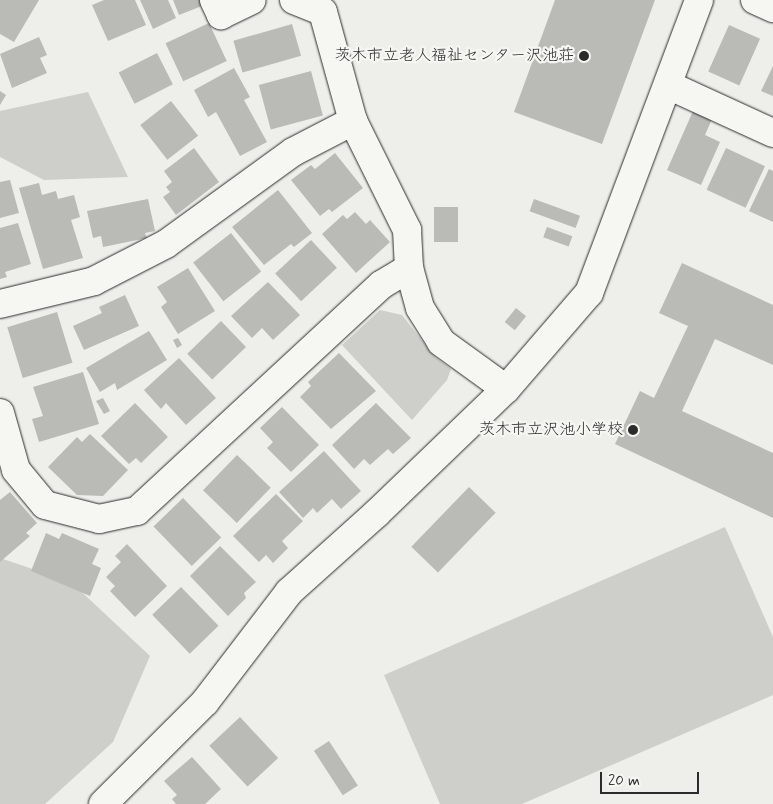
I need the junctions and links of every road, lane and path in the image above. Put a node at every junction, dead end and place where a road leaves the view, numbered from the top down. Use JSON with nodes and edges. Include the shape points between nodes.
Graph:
{"nodes":[{"id":1,"x":214,"y":0,"type":"edge"},
{"id":2,"x":252,"y":0,"type":"edge"},
{"id":3,"x":294,"y":0,"type":"edge"},
{"id":4,"x":698,"y":0,"type":"edge"},
{"id":5,"x":755,"y":0,"type":"edge"},
{"id":6,"x":773,"y":8,"type":"edge"},
{"id":7,"x":668,"y":85,"type":"junction"},
{"id":8,"x":352,"y":121,"type":"junction"},
{"id":9,"x":773,"y":133,"type":"edge"},
{"id":10,"x":410,"y":268,"type":"junction"},
{"id":11,"x":0,"y":304,"type":"edge"},
{"id":12,"x":506,"y":389,"type":"junction"},
{"id":13,"x":0,"y":413,"type":"edge"},
{"id":14,"x":116,"y":799,"type":"edge"}],
"edges":[{"from":1,"to":2,"type":"street","via":[[221,15]]},
{"from":3,"to":8,"type":"street","via":[[323,12]]},
{"from":4,"to":7,"type":"street"},
{"from":5,"to":6,"type":"street"},
{"from":7,"to":9,"type":"street"},
{"from":7,"to":12,"type":"street","via":[[589,293]]},
{"from":8,"to":10,"type":"street","via":[[408,230]]},
{"from":8,"to":11,"type":"street","via":[[294,152],[166,244],[94,281]]},
{"from":10,"to":12,"type":"street","via":[[420,308],[441,342]]},
{"from":10,"to":13,"type":"street","via":[[381,285],[137,512],[99,519],[45,505],[16,470]]},
{"from":12,"to":14,"type":"street","via":[[289,592],[204,702]]}]}
